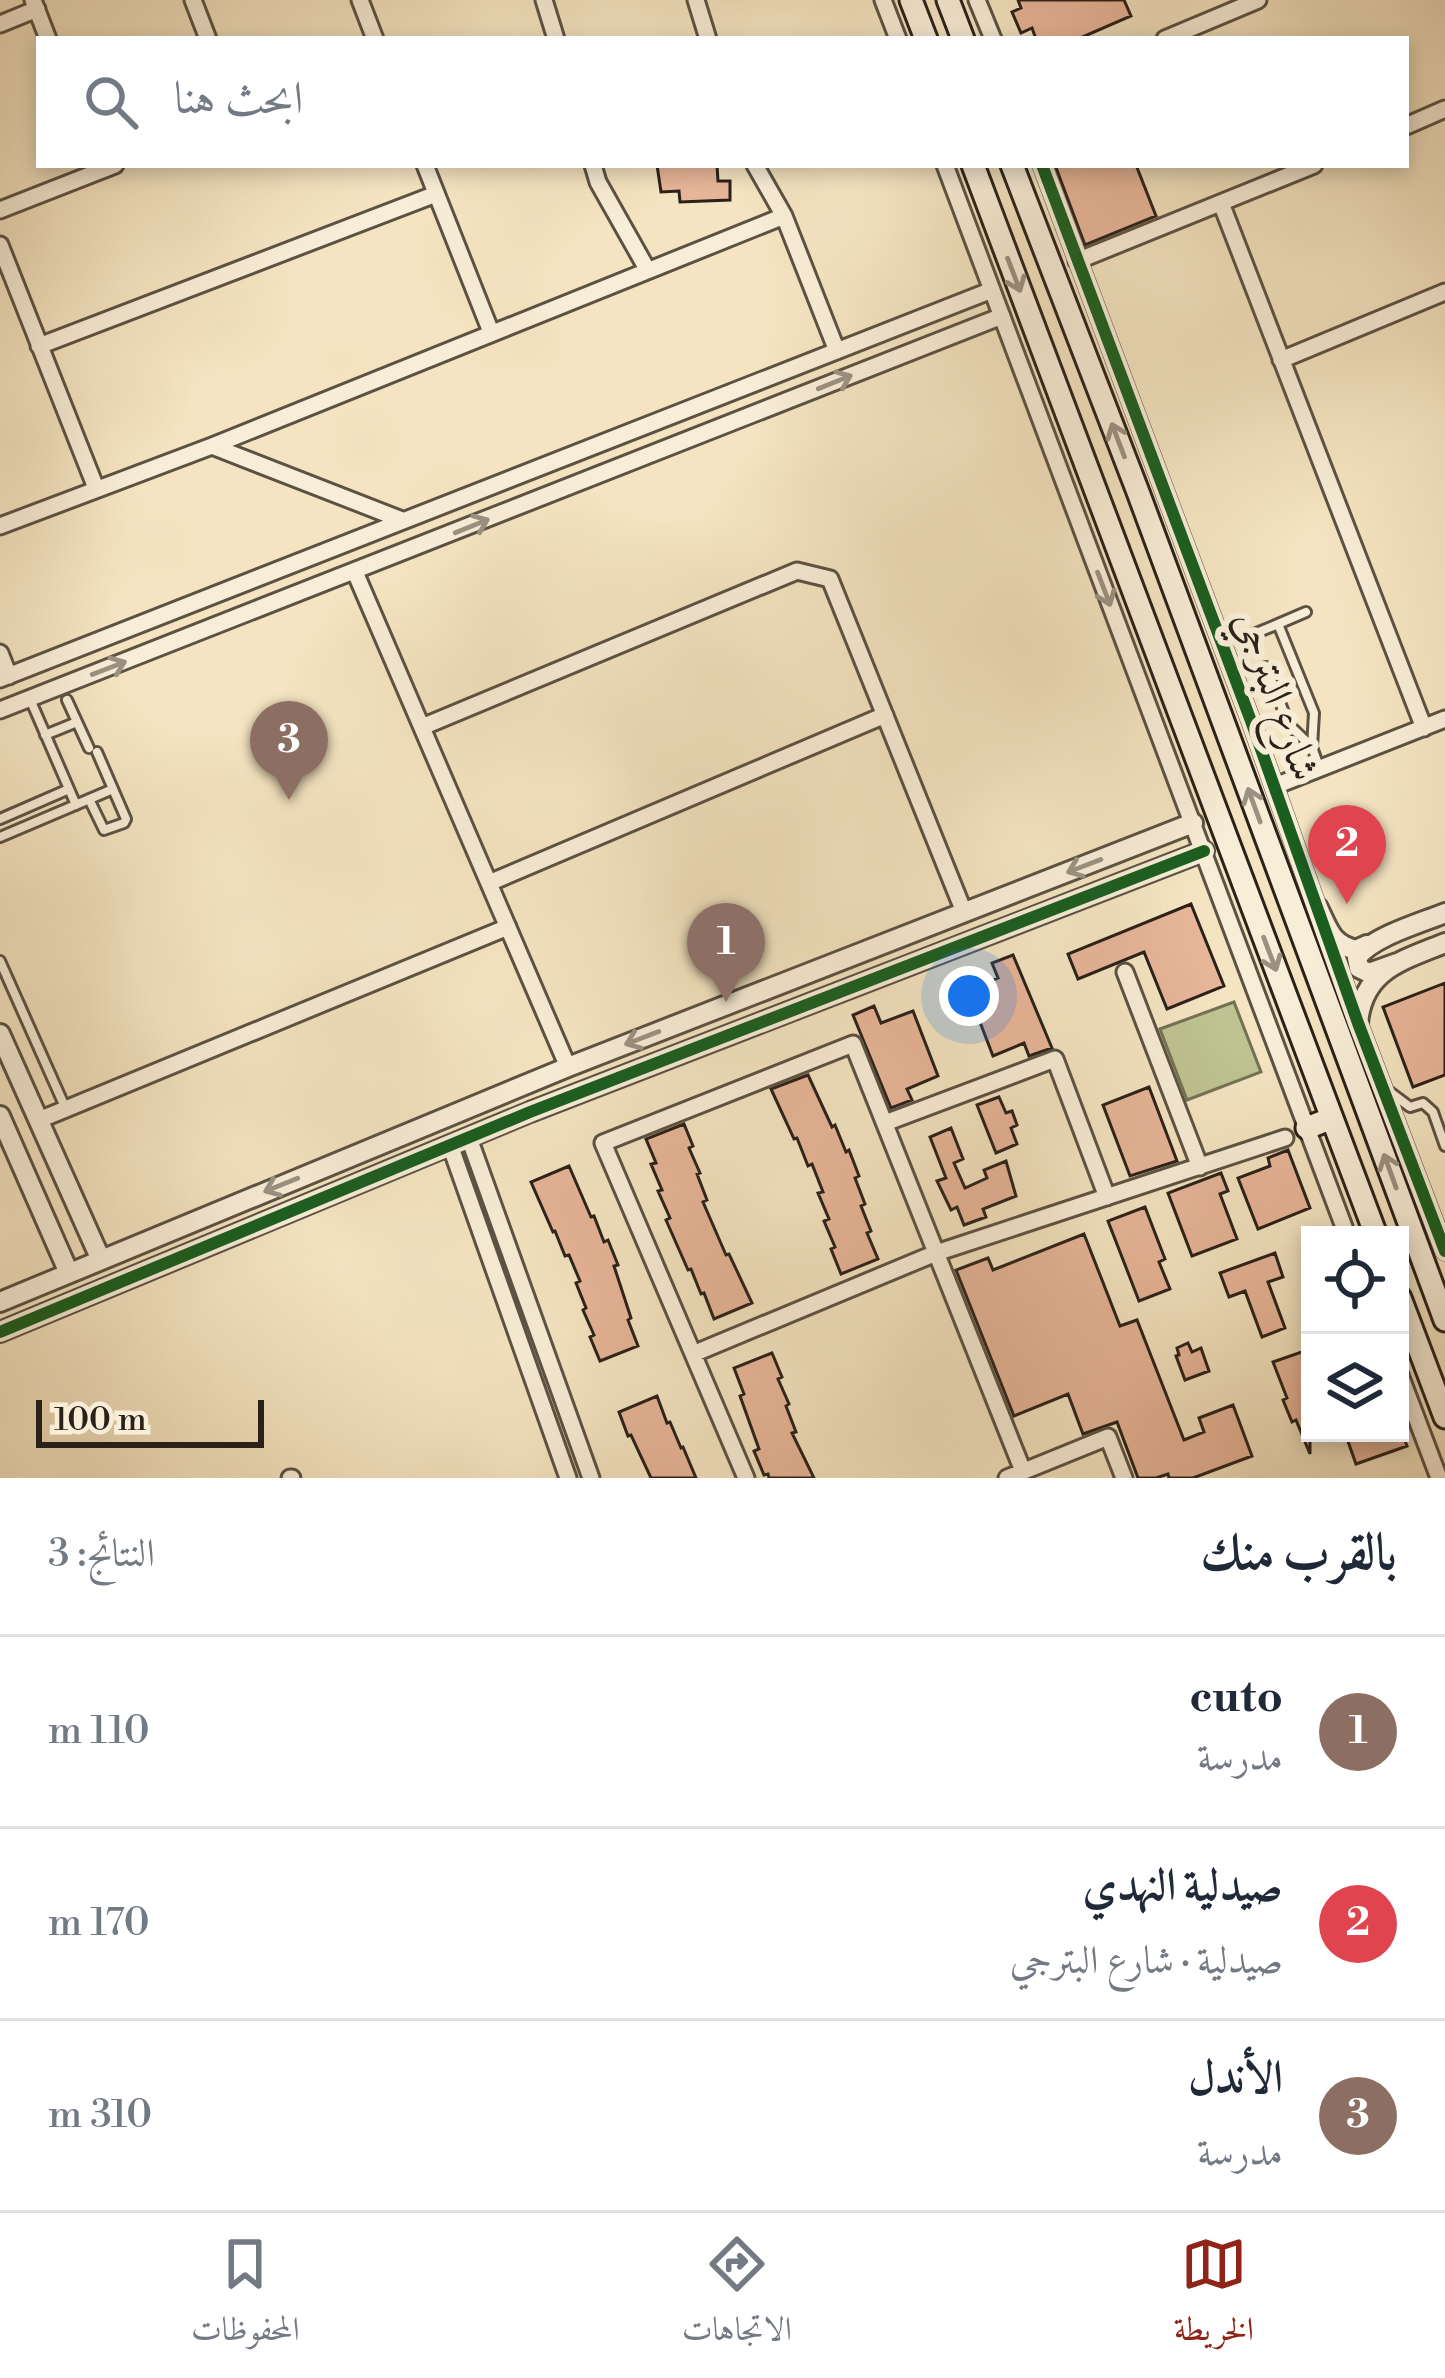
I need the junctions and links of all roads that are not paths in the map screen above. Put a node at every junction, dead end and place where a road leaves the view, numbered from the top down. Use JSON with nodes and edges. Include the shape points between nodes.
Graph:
{"nodes":[{"id":1,"x":193,"y":0,"type":"edge"},
{"id":2,"x":360,"y":0,"type":"edge"},
{"id":3,"x":696,"y":0,"type":"edge"},
{"id":4,"x":884,"y":0,"type":"edge"},
{"id":5,"x":911,"y":0,"type":"edge"},
{"id":6,"x":949,"y":0,"type":"edge"},
{"id":7,"x":977,"y":0,"type":"edge"},
{"id":8,"x":1258,"y":0,"type":"edge"},
{"id":9,"x":547,"y":1,"type":"edge"},
{"id":10,"x":35,"y":5,"type":"edge"},
{"id":11,"x":0,"y":23,"type":"edge"},
{"id":12,"x":47,"y":36,"type":"edge"},
{"id":13,"x":207,"y":36,"type":"edge"},
{"id":14,"x":374,"y":36,"type":"edge"},
{"id":15,"x":555,"y":36,"type":"edge"},
{"id":16,"x":707,"y":36,"type":"edge"},
{"id":17,"x":897,"y":36,"type":"edge"},
{"id":18,"x":925,"y":36,"type":"edge"},
{"id":19,"x":963,"y":36,"type":"edge"},
{"id":20,"x":992,"y":36,"type":"edge"},
{"id":21,"x":1172,"y":36,"type":"edge"},
{"id":22,"x":1445,"y":109,"type":"edge"},
{"id":23,"x":1409,"y":125,"type":"edge"},
{"id":24,"x":101,"y":168,"type":"edge"},
{"id":25,"x":426,"y":168,"type":"edge"},
{"id":26,"x":594,"y":168,"type":"edge"},
{"id":27,"x":757,"y":168,"type":"edge"},
{"id":28,"x":946,"y":168,"type":"edge"},
{"id":29,"x":974,"y":168,"type":"edge"},
{"id":30,"x":1013,"y":168,"type":"edge"},
{"id":31,"x":1043,"y":168,"type":"edge"},
{"id":32,"x":1307,"y":168,"type":"edge"},
{"id":33,"x":436,"y":194,"type":"junction"},
{"id":34,"x":1221,"y":203,"type":"junction"},
{"id":35,"x":0,"y":210,"type":"edge"},
{"id":36,"x":784,"y":216,"type":"junction"},
{"id":37,"x":0,"y":245,"type":"edge"},
{"id":38,"x":1077,"y":261,"type":"junction"},
{"id":39,"x":646,"y":269,"type":"junction"},
{"id":40,"x":992,"y":290,"type":"junction"},
{"id":41,"x":1444,"y":296,"type":"edge"},
{"id":42,"x":1099,"y":312,"type":"junction"},
{"id":43,"x":1002,"y":316,"type":"junction"},
{"id":44,"x":1072,"y":322,"type":"junction"},
{"id":45,"x":491,"y":332,"type":"junction"},
{"id":46,"x":40,"y":346,"type":"junction"},
{"id":47,"x":837,"y":351,"type":"junction"},
{"id":48,"x":1282,"y":360,"type":"junction"},
{"id":49,"x":212,"y":446,"type":"junction"},
{"id":50,"x":1058,"y":465,"type":"junction"},
{"id":51,"x":1088,"y":469,"type":"junction"},
{"id":52,"x":96,"y":488,"type":"junction"},
{"id":53,"x":402,"y":520,"type":"junction"},
{"id":54,"x":0,"y":526,"type":"edge"},
{"id":55,"x":355,"y":572,"type":"junction"},
{"id":56,"x":1306,"y":612,"type":"dead end"},
{"id":57,"x":1278,"y":624,"type":"junction"},
{"id":58,"x":1191,"y":635,"type":"junction"},
{"id":59,"x":1250,"y":636,"type":"dead end"},
{"id":60,"x":1155,"y":648,"type":"junction"},
{"id":61,"x":0,"y":653,"type":"edge"},
{"id":62,"x":1265,"y":667,"type":"dead end"},
{"id":63,"x":4,"y":677,"type":"edge"},
{"id":64,"x":30,"y":699,"type":"junction"},
{"id":65,"x":68,"y":700,"type":"dead end"},
{"id":66,"x":1217,"y":706,"type":"junction"},
{"id":67,"x":0,"y":710,"type":"edge"},
{"id":68,"x":885,"y":715,"type":"junction"},
{"id":69,"x":1445,"y":719,"type":"edge"},
{"id":70,"x":1251,"y":721,"type":"junction"},
{"id":71,"x":77,"y":722,"type":"junction"},
{"id":72,"x":422,"y":727,"type":"junction"},
{"id":73,"x":1424,"y":728,"type":"junction"},
{"id":74,"x":46,"y":735,"type":"junction"},
{"id":75,"x":1312,"y":747,"type":"junction"},
{"id":76,"x":1319,"y":769,"type":"junction"},
{"id":77,"x":1275,"y":786,"type":"junction"},
{"id":78,"x":69,"y":789,"type":"junction"},
{"id":79,"x":113,"y":789,"type":"junction"},
{"id":80,"x":89,"y":799,"type":"junction"},
{"id":81,"x":76,"y":805,"type":"junction"},
{"id":82,"x":0,"y":819,"type":"edge"},
{"id":83,"x":1193,"y":823,"type":"junction"},
{"id":84,"x":0,"y":836,"type":"edge"},
{"id":85,"x":1204,"y":851,"type":"junction"},
{"id":86,"x":489,"y":883,"type":"junction"},
{"id":87,"x":1318,"y":908,"type":"junction"},
{"id":88,"x":964,"y":912,"type":"junction"},
{"id":89,"x":1445,"y":913,"type":"edge"},
{"id":90,"x":508,"y":927,"type":"junction"},
{"id":91,"x":1383,"y":940,"type":"junction"},
{"id":92,"x":1445,"y":943,"type":"edge"},
{"id":93,"x":0,"y":962,"type":"edge"},
{"id":94,"x":1397,"y":962,"type":"junction"},
{"id":95,"x":1125,"y":972,"type":"dead end"},
{"id":96,"x":1358,"y":1023,"type":"junction"},
{"id":97,"x":0,"y":1034,"type":"edge"},
{"id":98,"x":568,"y":1066,"type":"junction"},
{"id":99,"x":1380,"y":1082,"type":"junction"},
{"id":100,"x":66,"y":1108,"type":"junction"},
{"id":101,"x":0,"y":1117,"type":"edge"},
{"id":102,"x":1332,"y":1118,"type":"junction"},
{"id":103,"x":441,"y":1119,"type":"junction"},
{"id":104,"x":39,"y":1120,"type":"junction"},
{"id":105,"x":884,"y":1123,"type":"junction"},
{"id":106,"x":1307,"y":1128,"type":"junction"},
{"id":107,"x":1285,"y":1138,"type":"dead end"},
{"id":108,"x":459,"y":1142,"type":"junction"},
{"id":109,"x":1445,"y":1146,"type":"edge"},
{"id":110,"x":1200,"y":1167,"type":"junction"},
{"id":111,"x":1107,"y":1197,"type":"junction"},
{"id":112,"x":1416,"y":1209,"type":"junction"},
{"id":113,"x":1345,"y":1226,"type":"edge"},
{"id":114,"x":1373,"y":1226,"type":"edge"},
{"id":115,"x":1445,"y":1250,"type":"edge"},
{"id":116,"x":936,"y":1252,"type":"junction"},
{"id":117,"x":101,"y":1260,"type":"junction"},
{"id":118,"x":69,"y":1273,"type":"junction"},
{"id":119,"x":0,"y":1301,"type":"edge"},
{"id":120,"x":1445,"y":1320,"type":"edge"},
{"id":121,"x":1409,"y":1322,"type":"edge"},
{"id":122,"x":0,"y":1332,"type":"edge"},
{"id":123,"x":693,"y":1354,"type":"junction"},
{"id":124,"x":1409,"y":1399,"type":"edge"},
{"id":125,"x":1445,"y":1417,"type":"edge"},
{"id":126,"x":1015,"y":1475,"type":"edge"},
{"id":127,"x":568,"y":1478,"type":"edge"},
{"id":128,"x":591,"y":1478,"type":"edge"},
{"id":129,"x":746,"y":1478,"type":"edge"},
{"id":130,"x":1124,"y":1478,"type":"edge"},
{"id":131,"x":1438,"y":1478,"type":"edge"}],
"edges":[{"from":1,"to":13,"type":"street"},
{"from":2,"to":14,"type":"street"},
{"from":3,"to":16,"type":"street"},
{"from":4,"to":17,"type":"street"},
{"from":5,"to":18,"type":"main road"},
{"from":6,"to":19,"type":"main road"},
{"from":7,"to":20,"type":"street"},
{"from":8,"to":21,"type":"street"},
{"from":9,"to":15,"type":"street"},
{"from":10,"to":11,"type":"street"},
{"from":10,"to":12,"type":"street"},
{"from":22,"to":23,"type":"street"},
{"from":24,"to":35,"type":"street"},
{"from":25,"to":33,"type":"street"},
{"from":26,"to":39,"type":"street"},
{"from":27,"to":36,"type":"street"},
{"from":28,"to":40,"type":"street"},
{"from":29,"to":51,"type":"main road","one_way":true},
{"from":30,"to":44,"type":"main road","name":"شارع البترجي"},
{"from":31,"to":38,"type":"street","name":"شارع البترجي"},
{"from":32,"to":34,"type":"street"},
{"from":33,"to":45,"type":"street"},
{"from":33,"to":46,"type":"street"},
{"from":34,"to":38,"type":"street"},
{"from":34,"to":48,"type":"street"},
{"from":36,"to":39,"type":"street"},
{"from":36,"to":47,"type":"street"},
{"from":37,"to":46,"type":"street"},
{"from":38,"to":42,"type":"street","name":"شارع البترجي"},
{"from":39,"to":45,"type":"street"},
{"from":40,"to":43,"type":"street"},
{"from":40,"to":47,"type":"street"},
{"from":41,"to":48,"type":"street"},
{"from":42,"to":44,"type":"street"},
{"from":42,"to":70,"type":"street","name":"شارع البترجي"},
{"from":43,"to":50,"type":"street"},
{"from":55,"to":43,"type":"street","one_way":true},
{"from":58,"to":44,"type":"main road","name":"شارع البترجي","one_way":true},
{"from":45,"to":49,"type":"street"},
{"from":46,"to":52,"type":"street"},
{"from":47,"to":53,"type":"street"},
{"from":48,"to":73,"type":"street"},
{"from":49,"to":52,"type":"street"},
{"from":49,"to":53,"type":"street"},
{"from":50,"to":51,"type":"street"},
{"from":50,"to":83,"type":"street","one_way":true},
{"from":51,"to":60,"type":"main road"},
{"from":52,"to":54,"type":"street"},
{"from":53,"to":63,"type":"street"},
{"from":64,"to":55,"type":"street","one_way":true},
{"from":55,"to":72,"type":"street"},
{"from":56,"to":57,"type":"lane"},
{"from":57,"to":59,"type":"lane"},
{"from":57,"to":75,"type":"lane","via":[[1314,713]]},
{"from":58,"to":60,"type":"main road"},
{"from":58,"to":66,"type":"main road","name":"شارع البترجي"},
{"from":60,"to":102,"type":"main road","one_way":true},
{"from":61,"to":63,"type":"street"},
{"from":62,"to":75,"type":"lane","via":[[1288,724]]},
{"from":64,"to":67,"type":"street"},
{"from":64,"to":74,"type":"lane"},
{"from":65,"to":71,"type":"lane"},
{"from":66,"to":70,"type":"street","name":"شارع البترجي"},
{"from":112,"to":66,"type":"main road","name":"شارع البترجي","one_way":true},
{"from":68,"to":72,"type":"street","via":[[830,579],[797,571]]},
{"from":68,"to":86,"type":"street"},
{"from":68,"to":88,"type":"street"},
{"from":69,"to":73,"type":"street"},
{"from":70,"to":77,"type":"street","name":"شارع البترجي"},
{"from":71,"to":74,"type":"lane"},
{"from":71,"to":79,"type":"lane"},
{"from":72,"to":86,"type":"street"},
{"from":73,"to":76,"type":"street"},
{"from":74,"to":78,"type":"lane"},
{"from":75,"to":76,"type":"lane"},
{"from":76,"to":77,"type":"street"},
{"from":77,"to":87,"type":"street","name":"شارع البترجي"},
{"from":78,"to":81,"type":"lane"},
{"from":78,"to":82,"type":"lane"},
{"from":79,"to":80,"type":"lane"},
{"from":79,"to":80,"type":"lane","via":[[126,819],[120,826],[104,830]]},
{"from":80,"to":81,"type":"lane"},
{"from":81,"to":84,"type":"lane"},
{"from":83,"to":85,"type":"street"},
{"from":83,"to":88,"type":"street","one_way":true},
{"from":85,"to":106,"type":"street"},
{"from":85,"to":108,"type":"street"},
{"from":86,"to":90,"type":"street"},
{"from":87,"to":91,"type":"street","via":[[1342,946]]},
{"from":87,"to":96,"type":"street","name":"شارع البترجي"},
{"from":88,"to":98,"type":"street","one_way":true},
{"from":89,"to":91,"type":"street"},
{"from":90,"to":98,"type":"street"},
{"from":90,"to":100,"type":"street"},
{"from":91,"to":94,"type":"street","via":[[1362,950],[1359,968],[1369,973]]},
{"from":92,"to":94,"type":"street"},
{"from":93,"to":100,"type":"lane"},
{"from":94,"to":96,"type":"street","via":[[1366,990]]},
{"from":95,"to":110,"type":"street"},
{"from":96,"to":99,"type":"street","name":"شارع البترجي"},
{"from":97,"to":104,"type":"street"},
{"from":98,"to":103,"type":"street"},
{"from":99,"to":109,"type":"lane","via":[[1406,1106],[1427,1106]]},
{"from":99,"to":112,"type":"street","name":"شارع البترجي"},
{"from":100,"to":104,"type":"street"},
{"from":101,"to":118,"type":"street"},
{"from":102,"to":106,"type":"main road"},
{"from":102,"to":114,"type":"main road"},
{"from":103,"to":108,"type":"street"},
{"from":103,"to":117,"type":"street","one_way":true},
{"from":104,"to":117,"type":"street"},
{"from":105,"to":111,"type":"street","via":[[1054,1059]]},
{"from":105,"to":116,"type":"street"},
{"from":105,"to":123,"type":"street","via":[[853,1044],[603,1143]]},
{"from":106,"to":113,"type":"street"},
{"from":107,"to":110,"type":"street"},
{"from":108,"to":122,"type":"street"},
{"from":108,"to":127,"type":"street"},
{"from":108,"to":128,"type":"street"},
{"from":110,"to":111,"type":"street"},
{"from":111,"to":116,"type":"street"},
{"from":112,"to":115,"type":"street","name":"شارع البترجي"},
{"from":112,"to":120,"type":"main road","name":"شارع البترجي"},
{"from":116,"to":123,"type":"street"},
{"from":116,"to":126,"type":"street"},
{"from":117,"to":118,"type":"street"},
{"from":118,"to":119,"type":"street"},
{"from":121,"to":125,"type":"main road"},
{"from":123,"to":129,"type":"street"},
{"from":124,"to":131,"type":"street"},
{"from":126,"to":130,"type":"street","via":[[1108,1437]]}]}
